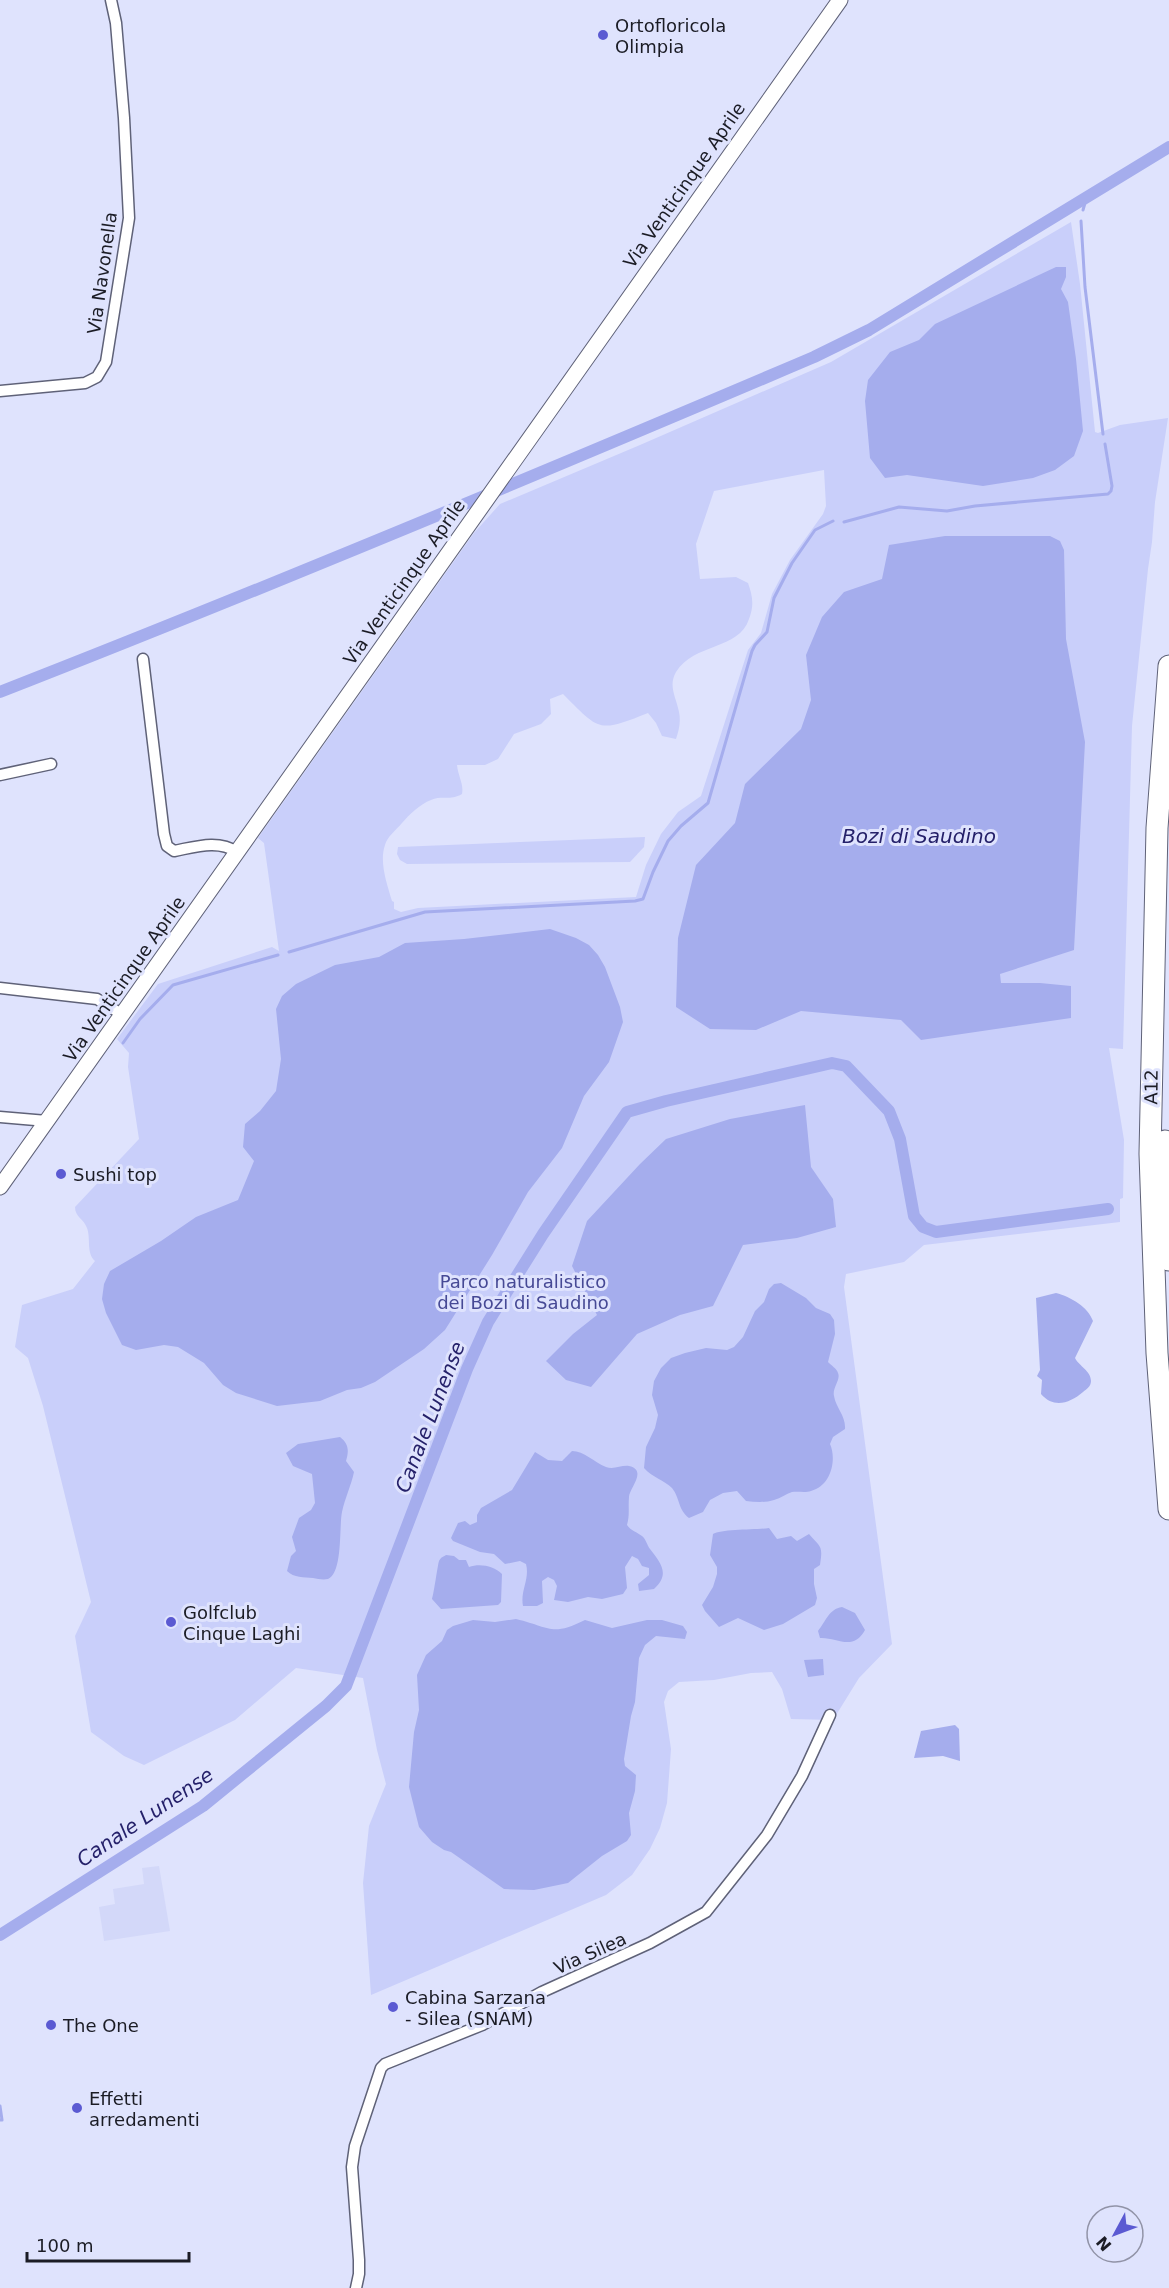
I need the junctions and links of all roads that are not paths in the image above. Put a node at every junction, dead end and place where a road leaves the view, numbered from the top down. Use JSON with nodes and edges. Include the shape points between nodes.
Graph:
{"nodes":[{"id":1,"x":111,"y":0,"type":"edge"},
{"id":2,"x":840,"y":0,"type":"edge"},
{"id":3,"x":0,"y":391,"type":"edge"},
{"id":4,"x":143,"y":659,"type":"dead end"},
{"id":5,"x":1169,"y":666,"type":"edge"},
{"id":6,"x":51,"y":764,"type":"dead end"},
{"id":7,"x":0,"y":775,"type":"edge"},
{"id":8,"x":237,"y":852,"type":"junction"},
{"id":9,"x":1169,"y":940,"type":"edge"},
{"id":10,"x":0,"y":988,"type":"edge"},
{"id":11,"x":123,"y":1015,"type":"junction"},
{"id":12,"x":0,"y":1117,"type":"edge"},
{"id":13,"x":47,"y":1121,"type":"junction"},
{"id":14,"x":0,"y":1187,"type":"edge"},
{"id":15,"x":1169,"y":1260,"type":"edge"},
{"id":16,"x":1169,"y":1509,"type":"edge"},
{"id":17,"x":830,"y":1715,"type":"dead end"},
{"id":18,"x":356,"y":2288,"type":"edge"}],
"edges":[{"from":1,"to":3,"type":"street","name":"Via Navonella","via":[[124,118],[129,218],[106,362],[97,377],[85,383]]},
{"from":2,"to":8,"type":"main road","name":"Via Venticinque Aprile"},
{"from":4,"to":8,"type":"street","via":[[167,846],[174,851],[211,844],[229,846]]},
{"from":5,"to":16,"type":"highway","name":"A12","number":"A12","via":[[1157,828],[1150,1154],[1157,1353]]},
{"from":6,"to":7,"type":"street"},
{"from":8,"to":11,"type":"main road","name":"Via Venticinque Aprile"},
{"from":9,"to":15,"type":"highway","name":"A12","number":"A12","via":[[1164,1152]]},
{"from":10,"to":11,"type":"street","via":[[97,999]]},
{"from":11,"to":13,"type":"main road","name":"Via Venticinque Aprile"},
{"from":12,"to":13,"type":"street"},
{"from":13,"to":14,"type":"main road","name":"Via Venticinque Aprile"},
{"from":17,"to":18,"type":"street","name":"Via Silea","via":[[802,1776],[767,1835],[706,1912],[650,1944],[542,1992],[483,2025],[381,2068],[355,2146],[352,2168],[359,2260]]}]}
